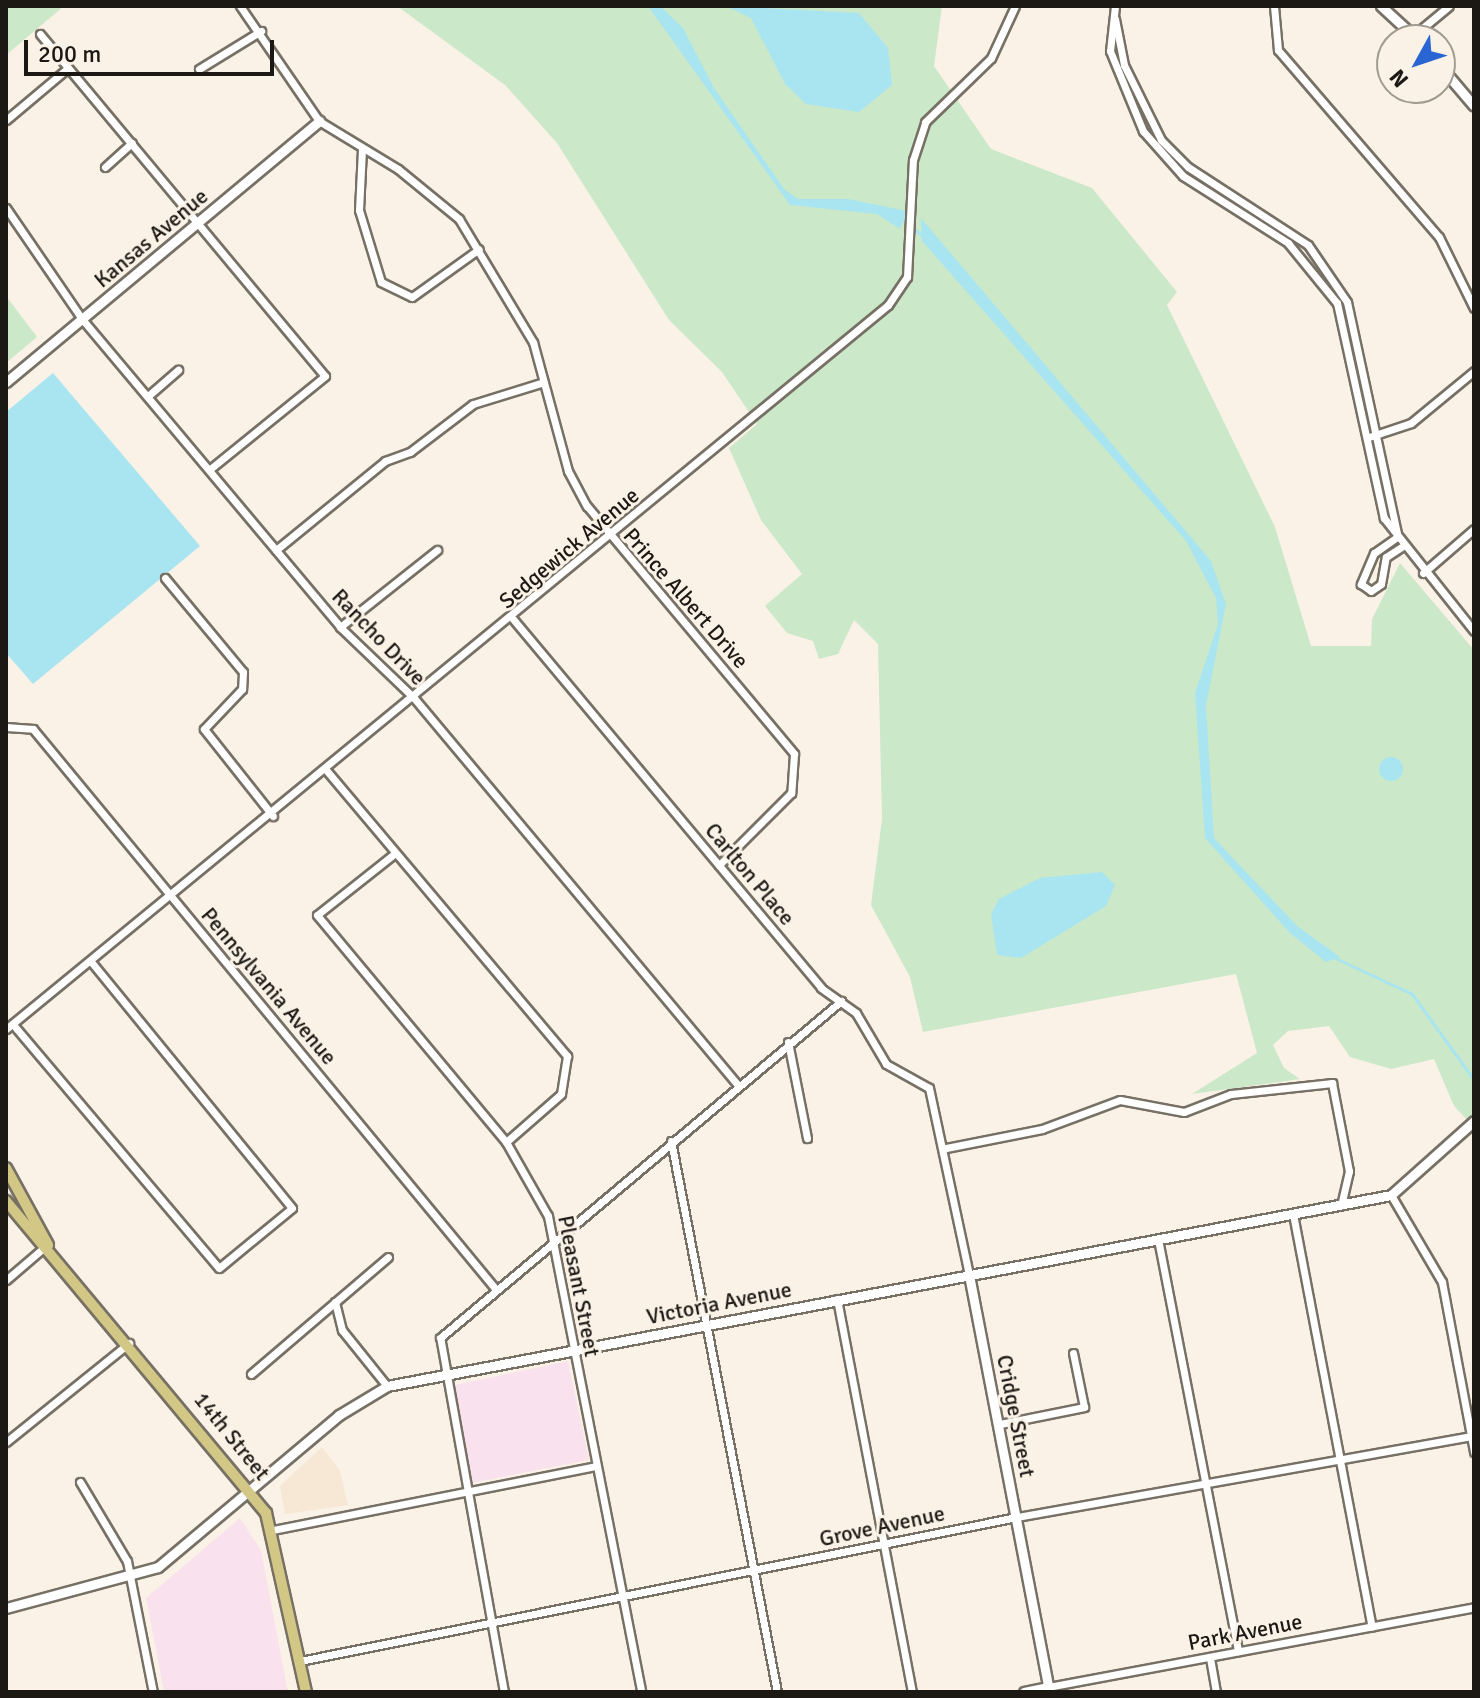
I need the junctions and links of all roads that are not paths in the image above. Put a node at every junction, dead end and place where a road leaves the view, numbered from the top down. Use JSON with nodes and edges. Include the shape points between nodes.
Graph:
{"nodes":[{"id":1,"x":240,"y":6,"type":"edge"},
{"id":2,"x":1015,"y":6,"type":"edge"},
{"id":3,"x":1115,"y":6,"type":"edge"},
{"id":4,"x":1274,"y":6,"type":"edge"},
{"id":5,"x":1381,"y":6,"type":"edge"},
{"id":6,"x":1449,"y":6,"type":"edge"},
{"id":7,"x":1114,"y":17,"type":"junction"},
{"id":8,"x":1401,"y":24,"type":"edge"},
{"id":9,"x":1430,"y":24,"type":"edge"},
{"id":10,"x":261,"y":31,"type":"junction"},
{"id":11,"x":40,"y":34,"type":"dead end"},
{"id":12,"x":68,"y":68,"type":"junction"},
{"id":13,"x":199,"y":69,"type":"dead end"},
{"id":14,"x":1456,"y":85,"type":"edge"},
{"id":15,"x":1474,"y":106,"type":"edge"},
{"id":16,"x":6,"y":120,"type":"edge"},
{"id":17,"x":319,"y":121,"type":"junction"},
{"id":18,"x":132,"y":143,"type":"junction"},
{"id":19,"x":362,"y":149,"type":"junction"},
{"id":20,"x":105,"y":167,"type":"dead end"},
{"id":21,"x":6,"y":208,"type":"edge"},
{"id":22,"x":197,"y":223,"type":"junction"},
{"id":23,"x":479,"y":249,"type":"junction"},
{"id":24,"x":1474,"y":308,"type":"edge"},
{"id":25,"x":82,"y":319,"type":"junction"},
{"id":26,"x":178,"y":370,"type":"dead end"},
{"id":27,"x":1474,"y":371,"type":"edge"},
{"id":28,"x":6,"y":382,"type":"edge"},
{"id":29,"x":544,"y":382,"type":"junction"},
{"id":30,"x":148,"y":396,"type":"junction"},
{"id":31,"x":1374,"y":436,"type":"junction"},
{"id":32,"x":1363,"y":439,"type":"junction"},
{"id":33,"x":210,"y":469,"type":"junction"},
{"id":34,"x":1474,"y":529,"type":"edge"},
{"id":35,"x":609,"y":536,"type":"junction"},
{"id":36,"x":1397,"y":537,"type":"junction"},
{"id":37,"x":1403,"y":546,"type":"junction"},
{"id":38,"x":276,"y":550,"type":"junction"},
{"id":39,"x":437,"y":550,"type":"dead end"},
{"id":40,"x":1423,"y":573,"type":"junction"},
{"id":41,"x":165,"y":578,"type":"dead end"},
{"id":42,"x":513,"y":619,"type":"junction"},
{"id":43,"x":340,"y":627,"type":"junction"},
{"id":44,"x":1474,"y":631,"type":"edge"},
{"id":45,"x":414,"y":698,"type":"junction"},
{"id":46,"x":6,"y":727,"type":"edge"},
{"id":47,"x":327,"y":771,"type":"junction"},
{"id":48,"x":273,"y":816,"type":"junction"},
{"id":49,"x":394,"y":854,"type":"junction"},
{"id":50,"x":719,"y":865,"type":"junction"},
{"id":51,"x":173,"y":898,"type":"junction"},
{"id":52,"x":92,"y":963,"type":"junction"},
{"id":53,"x":841,"y":1001,"type":"junction"},
{"id":54,"x":16,"y":1028,"type":"junction"},
{"id":55,"x":6,"y":1029,"type":"edge"},
{"id":56,"x":788,"y":1042,"type":"junction"},
{"id":57,"x":737,"y":1084,"type":"junction"},
{"id":58,"x":1474,"y":1121,"type":"edge"},
{"id":59,"x":807,"y":1138,"type":"dead end"},
{"id":60,"x":671,"y":1141,"type":"junction"},
{"id":61,"x":506,"y":1142,"type":"junction"},
{"id":62,"x":946,"y":1148,"type":"junction"},
{"id":63,"x":6,"y":1168,"type":"edge"},
{"id":64,"x":1391,"y":1195,"type":"junction"},
{"id":65,"x":6,"y":1201,"type":"edge"},
{"id":66,"x":1341,"y":1205,"type":"junction"},
{"id":67,"x":1293,"y":1214,"type":"junction"},
{"id":68,"x":554,"y":1238,"type":"junction"},
{"id":69,"x":1158,"y":1239,"type":"junction"},
{"id":70,"x":48,"y":1245,"type":"junction"},
{"id":71,"x":388,"y":1257,"type":"dead end"},
{"id":72,"x":969,"y":1275,"type":"junction"},
{"id":73,"x":6,"y":1280,"type":"edge"},
{"id":74,"x":494,"y":1287,"type":"junction"},
{"id":75,"x":837,"y":1299,"type":"junction"},
{"id":76,"x":335,"y":1302,"type":"junction"},
{"id":77,"x":708,"y":1323,"type":"junction"},
{"id":78,"x":129,"y":1343,"type":"junction"},
{"id":79,"x":574,"y":1350,"type":"junction"},
{"id":80,"x":1073,"y":1353,"type":"dead end"},
{"id":81,"x":251,"y":1374,"type":"dead end"},
{"id":82,"x":443,"y":1375,"type":"junction"},
{"id":83,"x":387,"y":1386,"type":"junction"},
{"id":84,"x":1000,"y":1424,"type":"junction"},
{"id":85,"x":1472,"y":1436,"type":"edge"},
{"id":86,"x":6,"y":1442,"type":"edge"},
{"id":87,"x":1474,"y":1452,"type":"edge"},
{"id":88,"x":1340,"y":1458,"type":"junction"},
{"id":89,"x":596,"y":1466,"type":"junction"},
{"id":90,"x":80,"y":1482,"type":"dead end"},
{"id":91,"x":1206,"y":1484,"type":"junction"},
{"id":92,"x":252,"y":1491,"type":"junction"},
{"id":93,"x":466,"y":1492,"type":"junction"},
{"id":94,"x":1017,"y":1517,"type":"junction"},
{"id":95,"x":273,"y":1530,"type":"junction"},
{"id":96,"x":884,"y":1543,"type":"junction"},
{"id":97,"x":754,"y":1571,"type":"junction"},
{"id":98,"x":133,"y":1578,"type":"junction"},
{"id":99,"x":622,"y":1596,"type":"junction"},
{"id":100,"x":1474,"y":1607,"type":"edge"},
{"id":101,"x":6,"y":1608,"type":"edge"},
{"id":102,"x":492,"y":1621,"type":"junction"},
{"id":103,"x":1372,"y":1627,"type":"junction"},
{"id":104,"x":1238,"y":1651,"type":"junction"},
{"id":105,"x":1210,"y":1658,"type":"junction"},
{"id":106,"x":300,"y":1661,"type":"junction"},
{"id":107,"x":1048,"y":1690,"type":"edge"},
{"id":108,"x":153,"y":1692,"type":"edge"},
{"id":109,"x":306,"y":1692,"type":"edge"},
{"id":110,"x":504,"y":1692,"type":"edge"},
{"id":111,"x":641,"y":1692,"type":"edge"},
{"id":112,"x":777,"y":1692,"type":"edge"},
{"id":113,"x":912,"y":1692,"type":"edge"},
{"id":114,"x":1024,"y":1692,"type":"edge"},
{"id":115,"x":1216,"y":1692,"type":"edge"}],
"edges":[{"from":1,"to":10,"type":"street","name":"Prince Albert Drive"},
{"from":2,"to":35,"type":"street","name":"Sedgewick Avenue","via":[[991,58],[925,122],[913,160],[913,228],[897,296]]},
{"from":3,"to":7,"type":"street"},
{"from":4,"to":24,"type":"street","via":[[1278,50],[1439,237]]},
{"from":5,"to":8,"type":"street"},
{"from":6,"to":9,"type":"street"},
{"from":7,"to":31,"type":"street","via":[[1124,65],[1161,140],[1188,167],[1308,245],[1338,287],[1356,324]]},
{"from":7,"to":32,"type":"street","via":[[1117,76],[1163,156],[1288,243],[1337,303]]},
{"from":10,"to":13,"type":"street"},
{"from":10,"to":17,"type":"street","name":"Prince Albert Drive"},
{"from":11,"to":12,"type":"street"},
{"from":12,"to":16,"type":"street"},
{"from":12,"to":18,"type":"street"},
{"from":14,"to":15,"type":"street"},
{"from":17,"to":19,"type":"street","name":"Prince Albert Drive"},
{"from":17,"to":22,"type":"street","name":"Kansas Avenue"},
{"from":18,"to":20,"type":"street"},
{"from":18,"to":22,"type":"street"},
{"from":19,"to":23,"type":"street","name":"Prince Albert Drive","via":[[435,196]]},
{"from":19,"to":23,"type":"street","via":[[359,210],[367,248],[389,289],[412,297],[428,291]]},
{"from":21,"to":25,"type":"street","name":"Rancho Drive"},
{"from":22,"to":25,"type":"street","name":"Kansas Avenue"},
{"from":22,"to":33,"type":"street","via":[[325,376]]},
{"from":23,"to":29,"type":"street","name":"Prince Albert Drive","via":[[533,342]]},
{"from":25,"to":28,"type":"street","name":"Kansas Avenue"},
{"from":25,"to":30,"type":"street","name":"Rancho Drive"},
{"from":26,"to":30,"type":"street"},
{"from":27,"to":31,"type":"street","via":[[1411,423]]},
{"from":29,"to":35,"type":"street","name":"Prince Albert Drive","via":[[568,471]]},
{"from":29,"to":38,"type":"street","via":[[473,404],[420,445],[385,461]]},
{"from":30,"to":33,"type":"street","name":"Rancho Drive"},
{"from":31,"to":32,"type":"street"},
{"from":31,"to":36,"type":"street"},
{"from":32,"to":36,"type":"street","via":[[1384,518]]},
{"from":33,"to":38,"type":"street","name":"Rancho Drive"},
{"from":34,"to":40,"type":"street"},
{"from":35,"to":42,"type":"street","name":"Sedgewick Avenue"},
{"from":35,"to":50,"type":"street","name":"Prince Albert Drive","via":[[794,754],[791,793]]},
{"from":36,"to":37,"type":"street"},
{"from":36,"to":37,"type":"street","via":[[1374,553],[1361,584],[1371,591],[1381,584],[1386,557]]},
{"from":37,"to":40,"type":"street"},
{"from":38,"to":43,"type":"street","name":"Rancho Drive"},
{"from":39,"to":43,"type":"street"},
{"from":40,"to":44,"type":"street"},
{"from":41,"to":48,"type":"street","via":[[243,672],[242,689],[204,729]]},
{"from":42,"to":45,"type":"street","name":"Sedgewick Avenue"},
{"from":42,"to":50,"type":"street","name":"Carlton Place"},
{"from":43,"to":45,"type":"street","name":"Rancho Drive"},
{"from":45,"to":47,"type":"street","name":"Sedgewick Avenue"},
{"from":45,"to":57,"type":"street","name":"Rancho Drive"},
{"from":46,"to":51,"type":"street","name":"Pennsylvania Avenue","via":[[33,729]]},
{"from":47,"to":48,"type":"street","name":"Sedgewick Avenue"},
{"from":47,"to":49,"type":"street"},
{"from":48,"to":51,"type":"street","name":"Sedgewick Avenue"},
{"from":49,"to":61,"type":"street","via":[[567,1056],[561,1094]]},
{"from":49,"to":61,"type":"street","name":"Pleasant Street","via":[[317,915]]},
{"from":50,"to":53,"type":"street","name":"Carlton Place","via":[[821,988]]},
{"from":51,"to":52,"type":"street","name":"Sedgewick Avenue"},
{"from":51,"to":74,"type":"street","name":"Pennsylvania Avenue"},
{"from":52,"to":54,"type":"street","name":"Sedgewick Avenue"},
{"from":52,"to":54,"type":"street","via":[[292,1208],[219,1268]]},
{"from":53,"to":56,"type":"street"},
{"from":53,"to":62,"type":"street","name":"Carlton Place","via":[[886,1064],[929,1088]]},
{"from":54,"to":55,"type":"street"},
{"from":56,"to":57,"type":"street"},
{"from":56,"to":59,"type":"street"},
{"from":57,"to":60,"type":"street"},
{"from":58,"to":64,"type":"street","name":"Victoria Avenue","via":[[1415,1180]]},
{"from":60,"to":68,"type":"street"},
{"from":60,"to":77,"type":"street"},
{"from":61,"to":68,"type":"street","name":"Pleasant Street","via":[[533,1181]]},
{"from":62,"to":66,"type":"street","via":[[1042,1129],[1120,1100],[1184,1112],[1231,1094],[1332,1083],[1349,1187]]},
{"from":62,"to":72,"type":"street","name":"Cridge Street"},
{"from":63,"to":70,"type":"main road","name":"14th Street"},
{"from":64,"to":66,"type":"street","name":"Victoria Avenue"},
{"from":64,"to":85,"type":"street","via":[[1442,1282]]},
{"from":65,"to":70,"type":"main road","name":"14th Street"},
{"from":66,"to":67,"type":"street","name":"Victoria Avenue"},
{"from":67,"to":69,"type":"street","name":"Victoria Avenue"},
{"from":67,"to":88,"type":"street"},
{"from":68,"to":74,"type":"street"},
{"from":68,"to":79,"type":"street","name":"Pleasant Street"},
{"from":69,"to":72,"type":"street","name":"Victoria Avenue"},
{"from":69,"to":91,"type":"street"},
{"from":70,"to":73,"type":"street"},
{"from":70,"to":78,"type":"main road","name":"14th Street"},
{"from":71,"to":76,"type":"street"},
{"from":72,"to":75,"type":"street","name":"Victoria Avenue"},
{"from":72,"to":84,"type":"street","name":"Cridge Street"},
{"from":74,"to":82,"type":"street","via":[[445,1330],[438,1351]]},
{"from":75,"to":77,"type":"street","name":"Victoria Avenue"},
{"from":75,"to":96,"type":"street"},
{"from":76,"to":81,"type":"street"},
{"from":76,"to":83,"type":"street","via":[[342,1330]]},
{"from":77,"to":79,"type":"street","name":"Victoria Avenue"},
{"from":77,"to":97,"type":"street"},
{"from":78,"to":86,"type":"street"},
{"from":78,"to":92,"type":"main road","name":"14th Street"},
{"from":79,"to":82,"type":"street","name":"Victoria Avenue"},
{"from":79,"to":89,"type":"street","name":"Pleasant Street"},
{"from":80,"to":84,"type":"street","via":[[1084,1407]]},
{"from":82,"to":83,"type":"street","name":"Victoria Avenue"},
{"from":82,"to":93,"type":"street"},
{"from":83,"to":92,"type":"street","name":"Victoria Avenue","via":[[339,1415]]},
{"from":84,"to":94,"type":"street","name":"Cridge Street"},
{"from":85,"to":87,"type":"street"},
{"from":85,"to":88,"type":"street","name":"Grove Avenue"},
{"from":88,"to":91,"type":"street","name":"Grove Avenue"},
{"from":88,"to":103,"type":"street"},
{"from":89,"to":93,"type":"street"},
{"from":89,"to":99,"type":"street","name":"Pleasant Street"},
{"from":90,"to":98,"type":"street","via":[[118,1538]]},
{"from":91,"to":94,"type":"street","name":"Grove Avenue"},
{"from":91,"to":104,"type":"street"},
{"from":92,"to":95,"type":"main road","name":"14th Street"},
{"from":92,"to":98,"type":"street","name":"Victoria Avenue","via":[[167,1562]]},
{"from":93,"to":95,"type":"street"},
{"from":93,"to":102,"type":"street"},
{"from":94,"to":96,"type":"street","name":"Grove Avenue"},
{"from":94,"to":107,"type":"street","name":"Cridge Street"},
{"from":95,"to":106,"type":"main road","name":"14th Street"},
{"from":96,"to":97,"type":"street","name":"Grove Avenue"},
{"from":96,"to":113,"type":"street"},
{"from":97,"to":99,"type":"street","name":"Grove Avenue"},
{"from":97,"to":112,"type":"street"},
{"from":98,"to":101,"type":"street","name":"Victoria Avenue"},
{"from":98,"to":108,"type":"street"},
{"from":99,"to":102,"type":"street","name":"Grove Avenue"},
{"from":99,"to":111,"type":"street","name":"Pleasant Street"},
{"from":100,"to":103,"type":"street","name":"Park Avenue"},
{"from":102,"to":106,"type":"street","name":"Grove Avenue"},
{"from":102,"to":110,"type":"street"},
{"from":103,"to":104,"type":"street","name":"Park Avenue"},
{"from":104,"to":105,"type":"street","name":"Park Avenue"},
{"from":105,"to":107,"type":"street","name":"Park Avenue"},
{"from":105,"to":115,"type":"street"},
{"from":106,"to":109,"type":"main road","name":"14th Street"},
{"from":107,"to":114,"type":"street","name":"Park Avenue"}]}
